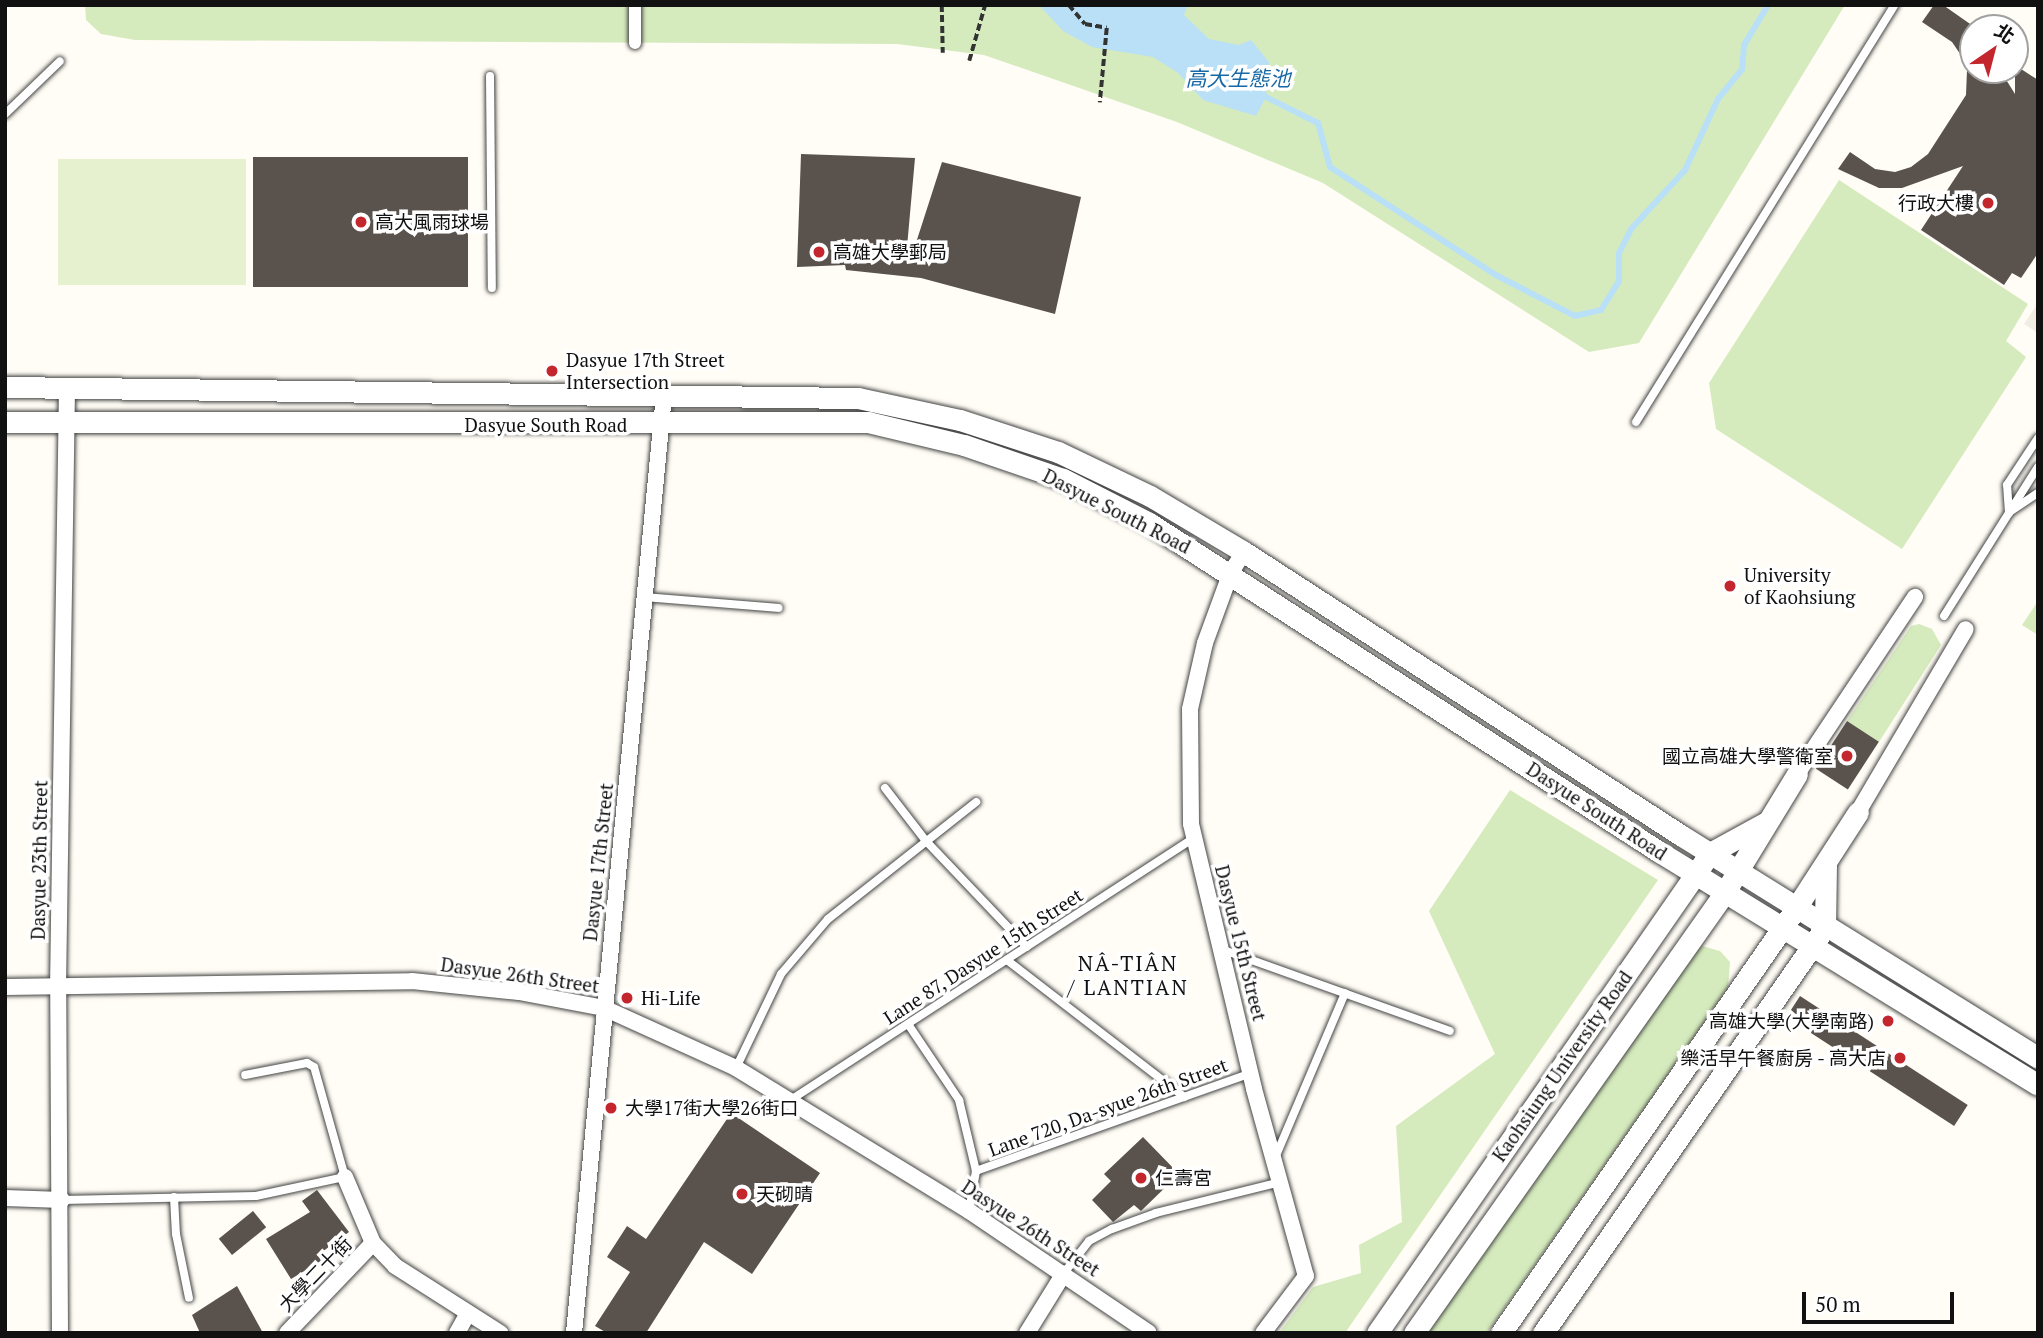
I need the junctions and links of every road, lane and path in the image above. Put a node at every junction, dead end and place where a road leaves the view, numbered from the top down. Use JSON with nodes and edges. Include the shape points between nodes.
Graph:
{"nodes":[{"id":1,"x":635,"y":5,"type":"edge"},
{"id":2,"x":942,"y":5,"type":"edge"},
{"id":3,"x":985,"y":5,"type":"edge"},
{"id":4,"x":1069,"y":5,"type":"edge"},
{"id":5,"x":1895,"y":5,"type":"edge"},
{"id":6,"x":635,"y":43,"type":"dead end"},
{"id":7,"x":943,"y":53,"type":"dead end"},
{"id":8,"x":60,"y":61,"type":"dead end"},
{"id":9,"x":969,"y":61,"type":"dead end"},
{"id":10,"x":490,"y":76,"type":"dead end"},
{"id":11,"x":1100,"y":103,"type":"dead end"},
{"id":12,"x":5,"y":114,"type":"edge"},
{"id":13,"x":492,"y":288,"type":"dead end"},
{"id":14,"x":5,"y":387,"type":"edge"},
{"id":15,"x":67,"y":387,"type":"junction"},
{"id":16,"x":664,"y":395,"type":"junction"},
{"id":17,"x":5,"y":422,"type":"edge"},
{"id":18,"x":67,"y":422,"type":"junction"},
{"id":19,"x":1636,"y":422,"type":"dead end"},
{"id":20,"x":661,"y":425,"type":"junction"},
{"id":21,"x":2038,"y":438,"type":"edge"},
{"id":22,"x":2038,"y":467,"type":"edge"},
{"id":23,"x":2038,"y":493,"type":"edge"},
{"id":24,"x":2009,"y":513,"type":"junction"},
{"id":25,"x":1244,"y":552,"type":"junction"},
{"id":26,"x":1231,"y":572,"type":"junction"},
{"id":27,"x":645,"y":597,"type":"junction"},
{"id":28,"x":1915,"y":597,"type":"dead end"},
{"id":29,"x":779,"y":608,"type":"dead end"},
{"id":30,"x":1944,"y":616,"type":"dead end"},
{"id":31,"x":1966,"y":629,"type":"dead end"},
{"id":32,"x":1797,"y":774,"type":"joint"},
{"id":33,"x":885,"y":788,"type":"dead end"},
{"id":34,"x":976,"y":802,"type":"dead end"},
{"id":35,"x":1858,"y":812,"type":"joint"},
{"id":36,"x":1766,"y":822,"type":"junction"},
{"id":37,"x":1194,"y":838,"type":"junction"},
{"id":38,"x":926,"y":841,"type":"junction"},
{"id":39,"x":1710,"y":853,"type":"junction"},
{"id":40,"x":1826,"y":864,"type":"junction"},
{"id":41,"x":1738,"y":871,"type":"junction"},
{"id":42,"x":1696,"y":873,"type":"junction"},
{"id":43,"x":1725,"y":892,"type":"junction"},
{"id":44,"x":1796,"y":908,"type":"junction"},
{"id":45,"x":1825,"y":927,"type":"junction"},
{"id":46,"x":1783,"y":928,"type":"junction"},
{"id":47,"x":1812,"y":946,"type":"junction"},
{"id":48,"x":1027,"y":947,"type":"junction"},
{"id":49,"x":1221,"y":949,"type":"junction"},
{"id":50,"x":1007,"y":960,"type":"junction"},
{"id":51,"x":5,"y":987,"type":"edge"},
{"id":52,"x":58,"y":988,"type":"junction"},
{"id":53,"x":1345,"y":993,"type":"junction"},
{"id":54,"x":604,"y":1008,"type":"junction"},
{"id":55,"x":908,"y":1024,"type":"junction"},
{"id":56,"x":1450,"y":1031,"type":"dead end"},
{"id":57,"x":2038,"y":1058,"type":"edge"},
{"id":58,"x":736,"y":1068,"type":"junction"},
{"id":59,"x":1251,"y":1073,"type":"junction"},
{"id":60,"x":245,"y":1075,"type":"dead end"},
{"id":61,"x":2038,"y":1085,"type":"edge"},
{"id":62,"x":1184,"y":1097,"type":"junction"},
{"id":63,"x":789,"y":1101,"type":"junction"},
{"id":64,"x":1274,"y":1161,"type":"junction"},
{"id":65,"x":976,"y":1171,"type":"junction"},
{"id":66,"x":345,"y":1177,"type":"junction"},
{"id":67,"x":1280,"y":1182,"type":"junction"},
{"id":68,"x":174,"y":1197,"type":"junction"},
{"id":69,"x":5,"y":1198,"type":"edge"},
{"id":70,"x":62,"y":1200,"type":"junction"},
{"id":71,"x":969,"y":1211,"type":"junction"},
{"id":72,"x":373,"y":1243,"type":"junction"},
{"id":73,"x":1064,"y":1273,"type":"junction"},
{"id":74,"x":189,"y":1298,"type":"dead end"},
{"id":75,"x":468,"y":1312,"type":"junction"},
{"id":76,"x":60,"y":1333,"type":"edge"},
{"id":77,"x":287,"y":1333,"type":"edge"},
{"id":78,"x":457,"y":1333,"type":"edge"},
{"id":79,"x":500,"y":1333,"type":"edge"},
{"id":80,"x":574,"y":1333,"type":"edge"},
{"id":81,"x":1027,"y":1333,"type":"edge"},
{"id":82,"x":1149,"y":1333,"type":"edge"},
{"id":83,"x":1263,"y":1333,"type":"edge"},
{"id":84,"x":1377,"y":1333,"type":"edge"},
{"id":85,"x":1415,"y":1333,"type":"edge"},
{"id":86,"x":1501,"y":1333,"type":"edge"},
{"id":87,"x":1543,"y":1333,"type":"edge"}],
"edges":[{"from":1,"to":6,"type":"street"},
{"from":2,"to":7,"type":"path"},
{"from":3,"to":9,"type":"path"},
{"from":4,"to":11,"type":"path","via":[[1085,24],[1107,28]]},
{"from":5,"to":19,"type":"lane"},
{"from":8,"to":12,"type":"lane"},
{"from":10,"to":13,"type":"lane"},
{"from":14,"to":15,"type":"street","name":"Dasyue South Road"},
{"from":15,"to":16,"type":"street","name":"Dasyue South Road"},
{"from":15,"to":18,"type":"street","name":"Dasyue 23th Street"},
{"from":16,"to":20,"type":"street","name":"Dasyue 17th Street"},
{"from":16,"to":25,"type":"street","name":"Dasyue South Road","via":[[858,398],[960,420],[1058,452],[1150,496]]},
{"from":17,"to":18,"type":"street","name":"Dasyue South Road"},
{"from":18,"to":20,"type":"street","name":"Dasyue South Road"},
{"from":18,"to":52,"type":"street","name":"Dasyue 23th Street"},
{"from":20,"to":26,"type":"street","name":"Dasyue South Road","via":[[868,422],[964,445],[1063,479]]},
{"from":20,"to":27,"type":"street","name":"Dasyue 17th Street"},
{"from":21,"to":24,"type":"lane","via":[[2007,485]]},
{"from":22,"to":24,"type":"lane"},
{"from":23,"to":24,"type":"lane"},
{"from":24,"to":30,"type":"lane"},
{"from":25,"to":26,"type":"street","name":"Dasyue 15th Street"},
{"from":25,"to":39,"type":"street","name":"Dasyue South Road"},
{"from":26,"to":37,"type":"street","name":"Dasyue 15th Street","via":[[1205,643],[1190,709]]},
{"from":26,"to":42,"type":"street","name":"Dasyue South Road"},
{"from":27,"to":29,"type":"lane"},
{"from":27,"to":54,"type":"street","name":"Dasyue 17th Street"},
{"from":28,"to":32,"type":"street"},
{"from":31,"to":35,"type":"street"},
{"from":32,"to":36,"type":"street","name":"Kaohsiung University Road"},
{"from":33,"to":38,"type":"lane"},
{"from":34,"to":38,"type":"lane"},
{"from":35,"to":40,"type":"street"},
{"from":36,"to":39,"type":"street","name":"Kaohsiung University Road"},
{"from":36,"to":41,"type":"street","name":"Kaohsiung University Road"},
{"from":37,"to":48,"type":"lane","name":"Lane 87, Dasyue 15th Street"},
{"from":37,"to":49,"type":"street","name":"Dasyue 15th Street"},
{"from":38,"to":48,"type":"lane"},
{"from":38,"to":58,"type":"lane","via":[[828,919],[781,974]]},
{"from":39,"to":41,"type":"street","name":"Dasyue South Road"},
{"from":39,"to":42,"type":"street","name":"Kaohsiung University Road"},
{"from":40,"to":44,"type":"street"},
{"from":40,"to":45,"type":"street"},
{"from":41,"to":43,"type":"street","name":"Kaohsiung University Road"},
{"from":41,"to":44,"type":"street","name":"Dasyue South Road"},
{"from":42,"to":43,"type":"street","name":"Dasyue South Road"},
{"from":42,"to":84,"type":"street","name":"Kaohsiung University Road"},
{"from":43,"to":46,"type":"street","name":"Dasyue South Road"},
{"from":43,"to":85,"type":"street","name":"Kaohsiung University Road"},
{"from":44,"to":45,"type":"street","name":"Dasyue South Road"},
{"from":44,"to":46,"type":"street"},
{"from":45,"to":47,"type":"street"},
{"from":45,"to":57,"type":"street","name":"Dasyue South Road"},
{"from":46,"to":47,"type":"street","name":"Dasyue South Road"},
{"from":46,"to":86,"type":"street"},
{"from":47,"to":61,"type":"street","name":"Dasyue South Road"},
{"from":47,"to":87,"type":"street"},
{"from":48,"to":50,"type":"lane","name":"Lane 87, Dasyue 15th Street"},
{"from":49,"to":53,"type":"lane"},
{"from":49,"to":59,"type":"street","name":"Dasyue 15th Street"},
{"from":50,"to":55,"type":"lane","name":"Lane 87, Dasyue 15th Street"},
{"from":50,"to":62,"type":"lane"},
{"from":51,"to":52,"type":"street","name":"Dasyue 26th Street"},
{"from":52,"to":54,"type":"street","name":"Dasyue 26th Street","via":[[412,981],[519,992]]},
{"from":52,"to":70,"type":"street","name":"Dasyue 23th Street"},
{"from":53,"to":56,"type":"lane"},
{"from":53,"to":64,"type":"lane"},
{"from":54,"to":58,"type":"street","name":"Dasyue 26th Street"},
{"from":54,"to":80,"type":"street","name":"Dasyue 17th Street"},
{"from":55,"to":63,"type":"lane","name":"Lane 87, Dasyue 15th Street"},
{"from":55,"to":65,"type":"lane","via":[[959,1100]]},
{"from":58,"to":63,"type":"street","name":"Dasyue 26th Street"},
{"from":59,"to":62,"type":"lane","name":"Lane 720, Da-syue 26th Street"},
{"from":59,"to":64,"type":"street","name":"Dasyue 15th Street"},
{"from":60,"to":66,"type":"lane","via":[[307,1063],[314,1067]]},
{"from":62,"to":65,"type":"lane","name":"Lane 720, Da-syue 26th Street"},
{"from":63,"to":71,"type":"street","name":"Dasyue 26th Street"},
{"from":64,"to":67,"type":"street","name":"Dasyue 15th Street"},
{"from":65,"to":71,"type":"lane"},
{"from":66,"to":68,"type":"lane","via":[[277,1194]]},
{"from":66,"to":72,"type":"street"},
{"from":67,"to":73,"type":"lane","via":[[1156,1213],[1112,1229],[1089,1241]]},
{"from":67,"to":83,"type":"street","name":"Dasyue 15th Street","via":[[1306,1276]]},
{"from":68,"to":70,"type":"lane"},
{"from":68,"to":74,"type":"lane"},
{"from":69,"to":70,"type":"street"},
{"from":70,"to":76,"type":"street","name":"Dasyue 23th Street"},
{"from":71,"to":73,"type":"street","name":"Dasyue 26th Street"},
{"from":72,"to":75,"type":"street","via":[[395,1266]]},
{"from":72,"to":77,"type":"street","name":"大學二十街"},
{"from":73,"to":81,"type":"street"},
{"from":73,"to":82,"type":"street","name":"Dasyue 26th Street"},
{"from":75,"to":78,"type":"street"},
{"from":75,"to":79,"type":"street"}]}
